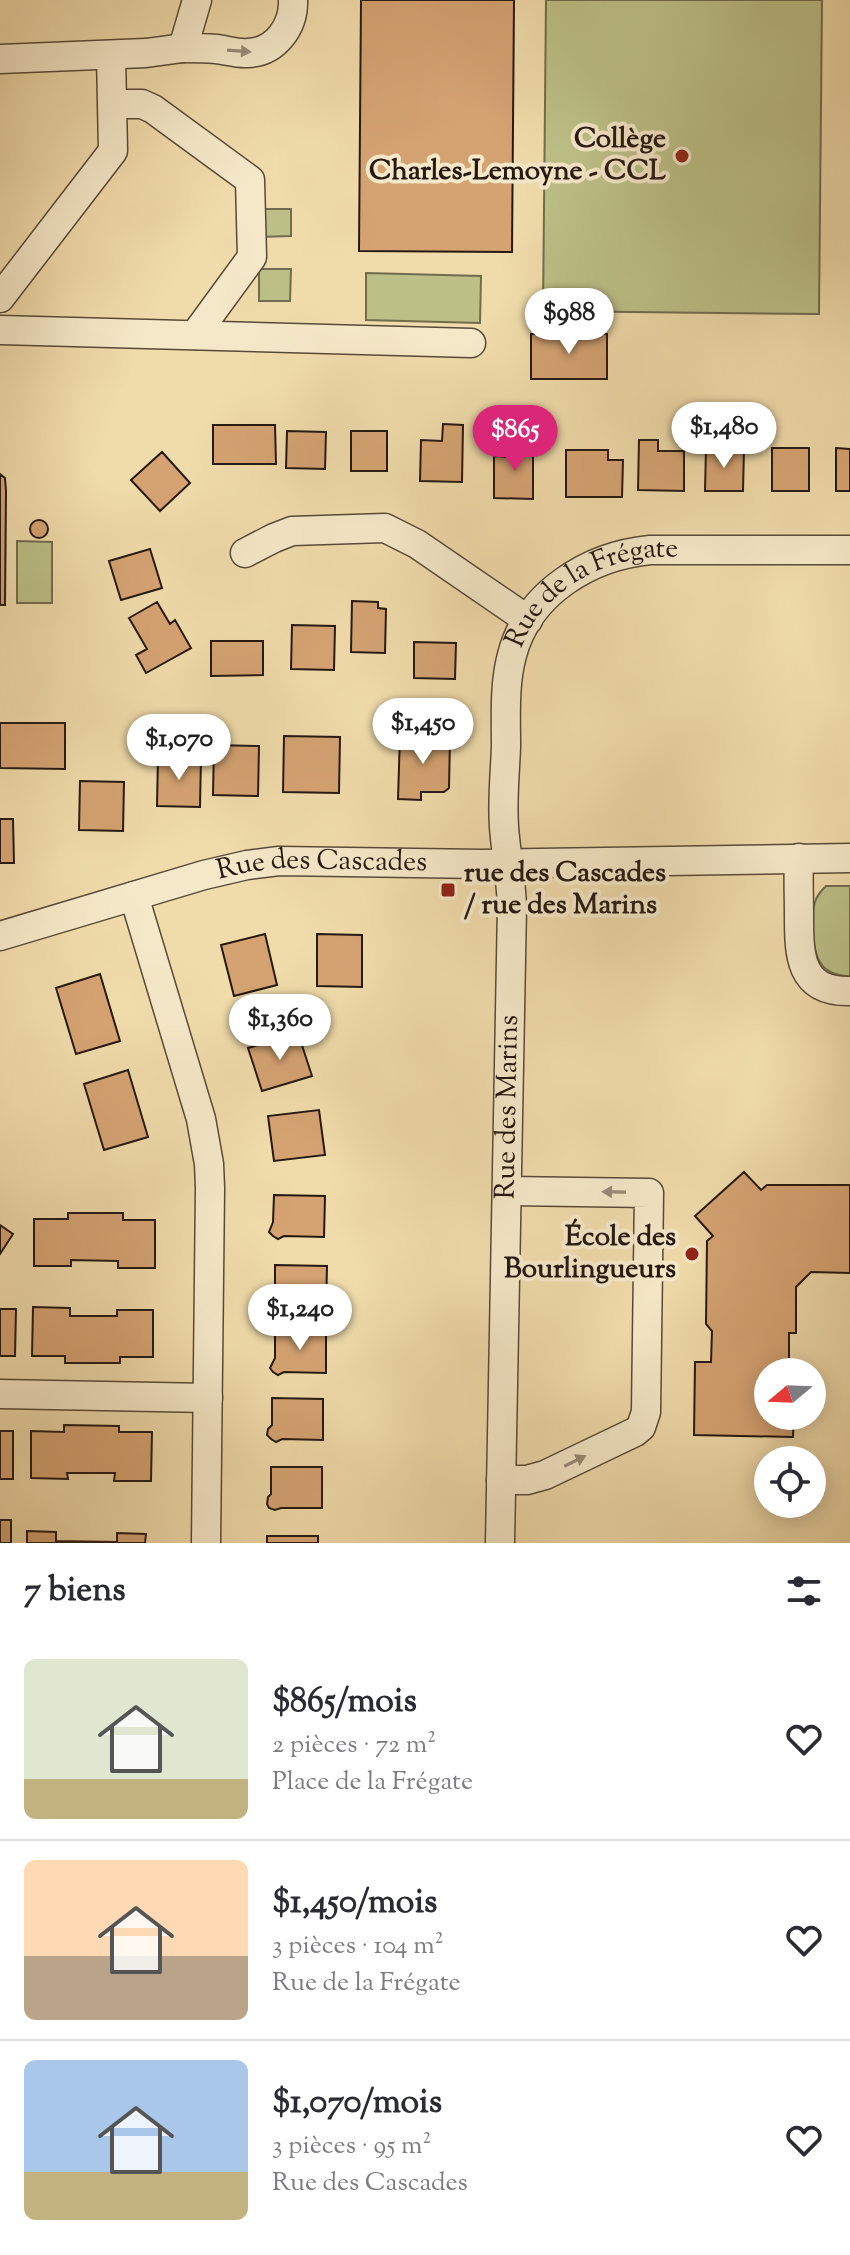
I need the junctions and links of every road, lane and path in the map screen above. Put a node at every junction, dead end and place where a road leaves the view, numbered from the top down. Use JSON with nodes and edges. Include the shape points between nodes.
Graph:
{"nodes":[{"id":1,"x":197,"y":0,"type":"edge"},
{"id":2,"x":293,"y":0,"type":"edge"},
{"id":3,"x":183,"y":48,"type":"junction"},
{"id":4,"x":111,"y":55,"type":"junction"},
{"id":5,"x":0,"y":59,"type":"edge"},
{"id":6,"x":113,"y":104,"type":"junction"},
{"id":7,"x":0,"y":298,"type":"edge"},
{"id":8,"x":0,"y":330,"type":"edge"},
{"id":9,"x":195,"y":335,"type":"junction"},
{"id":10,"x":471,"y":343,"type":"dead end"},
{"id":11,"x":850,"y":550,"type":"edge"},
{"id":12,"x":245,"y":553,"type":"dead end"},
{"id":13,"x":528,"y":620,"type":"junction"},
{"id":14,"x":799,"y":858,"type":"junction"},
{"id":15,"x":850,"y":858,"type":"edge"},
{"id":16,"x":508,"y":864,"type":"junction"},
{"id":17,"x":134,"y":896,"type":"junction"},
{"id":18,"x":0,"y":936,"type":"edge"},
{"id":19,"x":850,"y":991,"type":"edge"},
{"id":20,"x":507,"y":1191,"type":"junction"},
{"id":21,"x":0,"y":1394,"type":"edge"},
{"id":22,"x":208,"y":1398,"type":"junction"},
{"id":23,"x":501,"y":1480,"type":"junction"},
{"id":24,"x":206,"y":1543,"type":"edge"},
{"id":25,"x":500,"y":1543,"type":"edge"}],
"edges":[{"from":1,"to":3,"type":"street"},
{"from":3,"to":2,"type":"street","one_way":true,"via":[[263,50],[286,31]]},
{"from":3,"to":4,"type":"street"},
{"from":4,"to":5,"type":"street"},
{"from":4,"to":6,"type":"street"},
{"from":6,"to":7,"type":"street","via":[[113,151]]},
{"from":6,"to":9,"type":"street","via":[[153,109],[250,180],[252,257]]},
{"from":8,"to":9,"type":"street"},
{"from":9,"to":10,"type":"street"},
{"from":11,"to":13,"type":"street","name":"Rue de la Frégate","via":[[634,551],[568,578]]},
{"from":12,"to":13,"type":"street","via":[[292,531],[385,528]]},
{"from":13,"to":16,"type":"street","name":"Rue de la Frégate","via":[[508,675]]},
{"from":14,"to":15,"type":"street","name":"Rue des Cascades"},
{"from":14,"to":16,"type":"street","name":"Rue des Cascades"},
{"from":14,"to":19,"type":"street","via":[[803,966],[818,984]]},
{"from":16,"to":17,"type":"street","name":"Rue des Cascades","via":[[279,861],[228,869]]},
{"from":16,"to":20,"type":"street","name":"Rue des Marins","via":[[512,906]]},
{"from":17,"to":18,"type":"street","name":"Rue des Cascades"},
{"from":17,"to":22,"type":"street","via":[[209,1164]]},
{"from":20,"to":23,"type":"street","name":"Rue des Marins"},
{"from":23,"to":20,"type":"street","one_way":true,"via":[[545,1475],[635,1432],[646,1412],[649,1193]]},
{"from":21,"to":22,"type":"street"},
{"from":22,"to":24,"type":"street"},
{"from":23,"to":25,"type":"street","name":"Rue des Marins"}]}
